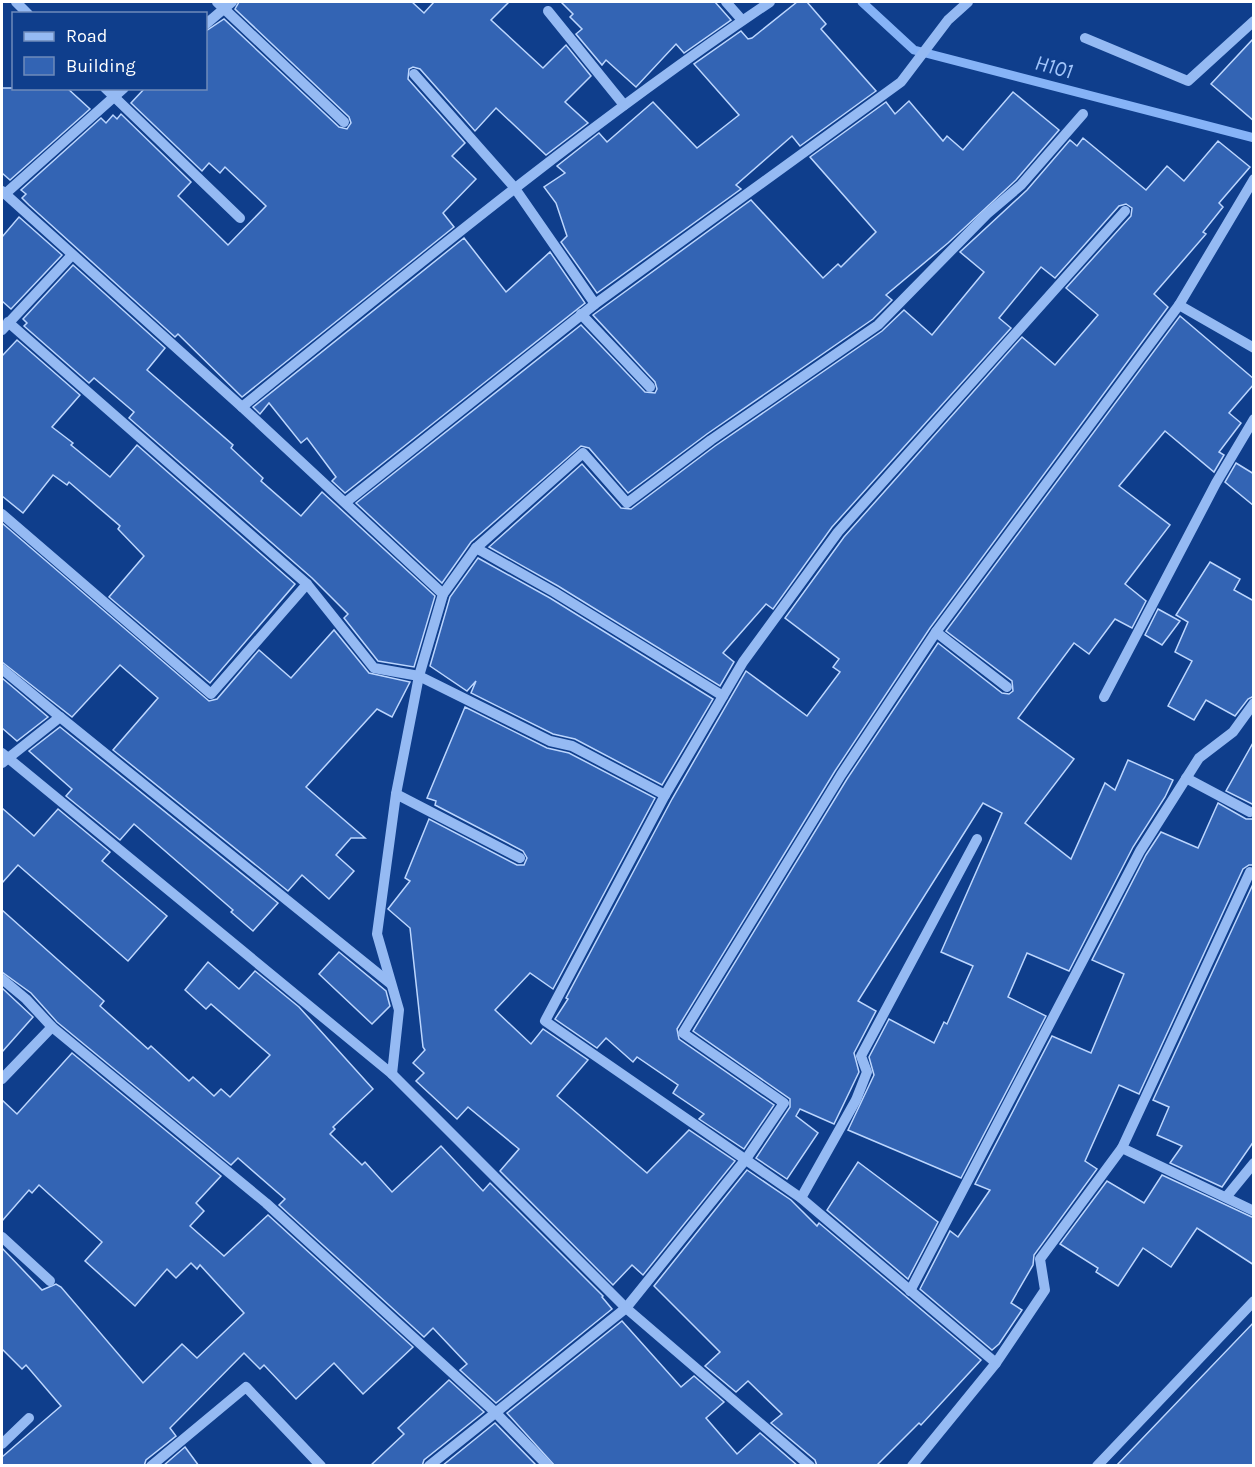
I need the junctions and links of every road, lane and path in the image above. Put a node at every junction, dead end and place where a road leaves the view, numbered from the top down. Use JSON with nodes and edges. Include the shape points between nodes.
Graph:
{"nodes":[{"id":1,"x":726,"y":2,"type":"edge"},
{"id":2,"x":770,"y":2,"type":"edge"},
{"id":3,"x":968,"y":2,"type":"edge"},
{"id":4,"x":225,"y":4,"type":"edge"},
{"id":5,"x":548,"y":10,"type":"dead end"},
{"id":6,"x":742,"y":20,"type":"junction"},
{"id":7,"x":1254,"y":21,"type":"edge"},
{"id":8,"x":207,"y":23,"type":"edge"},
{"id":9,"x":1085,"y":38,"type":"dead end"},
{"id":10,"x":414,"y":74,"type":"dead end"},
{"id":11,"x":107,"y":90,"type":"edge"},
{"id":12,"x":122,"y":90,"type":"edge"},
{"id":13,"x":114,"y":97,"type":"junction"},
{"id":14,"x":624,"y":105,"type":"junction"},
{"id":15,"x":1083,"y":114,"type":"dead end"},
{"id":16,"x":344,"y":122,"type":"dead end"},
{"id":17,"x":1254,"y":179,"type":"edge"},
{"id":18,"x":514,"y":187,"type":"junction"},
{"id":19,"x":3,"y":193,"type":"edge"},
{"id":20,"x":1125,"y":211,"type":"dead end"},
{"id":21,"x":240,"y":218,"type":"dead end"},
{"id":22,"x":72,"y":255,"type":"junction"},
{"id":23,"x":595,"y":304,"type":"junction"},
{"id":24,"x":1179,"y":305,"type":"junction"},
{"id":25,"x":581,"y":314,"type":"junction"},
{"id":26,"x":5,"y":326,"type":"edge"},
{"id":27,"x":1254,"y":348,"type":"edge"},
{"id":28,"x":650,"y":387,"type":"dead end"},
{"id":29,"x":242,"y":407,"type":"junction"},
{"id":30,"x":1254,"y":419,"type":"edge"},
{"id":31,"x":346,"y":502,"type":"junction"},
{"id":32,"x":2,"y":514,"type":"edge"},
{"id":33,"x":476,"y":548,"type":"junction"},
{"id":34,"x":308,"y":584,"type":"junction"},
{"id":35,"x":443,"y":594,"type":"junction"},
{"id":36,"x":936,"y":632,"type":"junction"},
{"id":37,"x":2,"y":669,"type":"edge"},
{"id":38,"x":418,"y":676,"type":"junction"},
{"id":39,"x":1007,"y":687,"type":"dead end"},
{"id":40,"x":723,"y":696,"type":"junction"},
{"id":41,"x":1104,"y":697,"type":"dead end"},
{"id":42,"x":1254,"y":703,"type":"edge"},
{"id":43,"x":60,"y":717,"type":"junction"},
{"id":44,"x":3,"y":758,"type":"edge"},
{"id":45,"x":1186,"y":778,"type":"junction"},
{"id":46,"x":396,"y":794,"type":"junction"},
{"id":47,"x":665,"y":795,"type":"junction"},
{"id":48,"x":1250,"y":812,"type":"dead end"},
{"id":49,"x":977,"y":839,"type":"dead end"},
{"id":50,"x":520,"y":858,"type":"dead end"},
{"id":51,"x":1250,"y":872,"type":"dead end"},
{"id":52,"x":2,"y":979,"type":"edge"},
{"id":53,"x":391,"y":984,"type":"junction"},
{"id":54,"x":51,"y":1027,"type":"junction"},
{"id":55,"x":392,"y":1074,"type":"junction"},
{"id":56,"x":2,"y":1079,"type":"edge"},
{"id":57,"x":1122,"y":1148,"type":"junction"},
{"id":58,"x":746,"y":1158,"type":"junction"},
{"id":59,"x":1254,"y":1163,"type":"edge"},
{"id":60,"x":1227,"y":1196,"type":"junction"},
{"id":61,"x":801,"y":1198,"type":"junction"},
{"id":62,"x":1254,"y":1211,"type":"edge"},
{"id":63,"x":2,"y":1237,"type":"edge"},
{"id":64,"x":50,"y":1281,"type":"dead end"},
{"id":65,"x":910,"y":1291,"type":"junction"},
{"id":66,"x":1254,"y":1301,"type":"edge"},
{"id":67,"x":626,"y":1308,"type":"junction"},
{"id":68,"x":996,"y":1363,"type":"junction"},
{"id":69,"x":495,"y":1412,"type":"junction"},
{"id":70,"x":30,"y":1418,"type":"dead end"},
{"id":71,"x":2,"y":1444,"type":"edge"},
{"id":72,"x":151,"y":1466,"type":"edge"},
{"id":73,"x":321,"y":1466,"type":"edge"},
{"id":74,"x":429,"y":1466,"type":"edge"},
{"id":75,"x":548,"y":1466,"type":"edge"},
{"id":76,"x":810,"y":1466,"type":"edge"},
{"id":77,"x":912,"y":1466,"type":"edge"},
{"id":78,"x":1097,"y":1466,"type":"edge"}],
"edges":[{"from":1,"to":6,"type":"street"},
{"from":2,"to":6,"type":"street"},
{"from":3,"to":23,"type":"street","via":[[948,20],[901,82]]},
{"from":4,"to":8,"type":"street"},
{"from":4,"to":16,"type":"street"},
{"from":5,"to":14,"type":"street"},
{"from":6,"to":14,"type":"street"},
{"from":7,"to":9,"type":"street","via":[[1188,81]]},
{"from":10,"to":18,"type":"street"},
{"from":11,"to":13,"type":"street"},
{"from":12,"to":13,"type":"street"},
{"from":13,"to":19,"type":"street"},
{"from":13,"to":21,"type":"street"},
{"from":14,"to":18,"type":"street"},
{"from":15,"to":33,"type":"street","via":[[1021,186],[987,214],[878,325],[627,503],[583,453]]},
{"from":17,"to":24,"type":"street"},
{"from":18,"to":23,"type":"street"},
{"from":18,"to":29,"type":"street"},
{"from":19,"to":22,"type":"street"},
{"from":20,"to":40,"type":"street","via":[[838,532],[743,662]]},
{"from":22,"to":26,"type":"street"},
{"from":22,"to":29,"type":"street"},
{"from":23,"to":25,"type":"street"},
{"from":24,"to":27,"type":"street"},
{"from":24,"to":36,"type":"street"},
{"from":25,"to":28,"type":"street"},
{"from":25,"to":31,"type":"street"},
{"from":26,"to":34,"type":"street"},
{"from":29,"to":31,"type":"street"},
{"from":30,"to":41,"type":"street","via":[[1216,483]]},
{"from":31,"to":35,"type":"street"},
{"from":32,"to":34,"type":"street","via":[[211,694]]},
{"from":33,"to":35,"type":"street"},
{"from":33,"to":40,"type":"street"},
{"from":34,"to":38,"type":"street","via":[[374,668]]},
{"from":35,"to":38,"type":"street"},
{"from":36,"to":39,"type":"street"},
{"from":36,"to":58,"type":"street","via":[[841,775],[682,1033],[784,1103]]},
{"from":37,"to":43,"type":"street"},
{"from":38,"to":46,"type":"street"},
{"from":38,"to":47,"type":"street","via":[[550,741],[572,746]]},
{"from":40,"to":47,"type":"street"},
{"from":42,"to":45,"type":"street","via":[[1233,732],[1199,758]]},
{"from":43,"to":44,"type":"street"},
{"from":43,"to":53,"type":"street"},
{"from":44,"to":55,"type":"street"},
{"from":45,"to":48,"type":"street"},
{"from":45,"to":65,"type":"street","via":[[1140,851]]},
{"from":46,"to":50,"type":"street"},
{"from":46,"to":53,"type":"street","via":[[377,934]]},
{"from":47,"to":58,"type":"street","via":[[545,1021]]},
{"from":49,"to":61,"type":"street","via":[[861,1056],[867,1072],[856,1100]]},
{"from":51,"to":57,"type":"street"},
{"from":52,"to":54,"type":"street"},
{"from":53,"to":55,"type":"street","via":[[399,1010]]},
{"from":54,"to":56,"type":"street"},
{"from":54,"to":69,"type":"street","via":[[266,1203]]},
{"from":55,"to":67,"type":"street"},
{"from":57,"to":60,"type":"street"},
{"from":57,"to":68,"type":"street","via":[[1040,1259],[1045,1290]]},
{"from":58,"to":61,"type":"street"},
{"from":58,"to":67,"type":"street"},
{"from":59,"to":60,"type":"street"},
{"from":60,"to":62,"type":"street"},
{"from":61,"to":65,"type":"street"},
{"from":63,"to":64,"type":"street"},
{"from":65,"to":68,"type":"street"},
{"from":66,"to":78,"type":"street"},
{"from":67,"to":69,"type":"street"},
{"from":67,"to":76,"type":"street"},
{"from":68,"to":77,"type":"street"},
{"from":69,"to":74,"type":"street"},
{"from":69,"to":75,"type":"street"},
{"from":70,"to":71,"type":"street"},
{"from":72,"to":73,"type":"street","via":[[246,1387]]}]}
